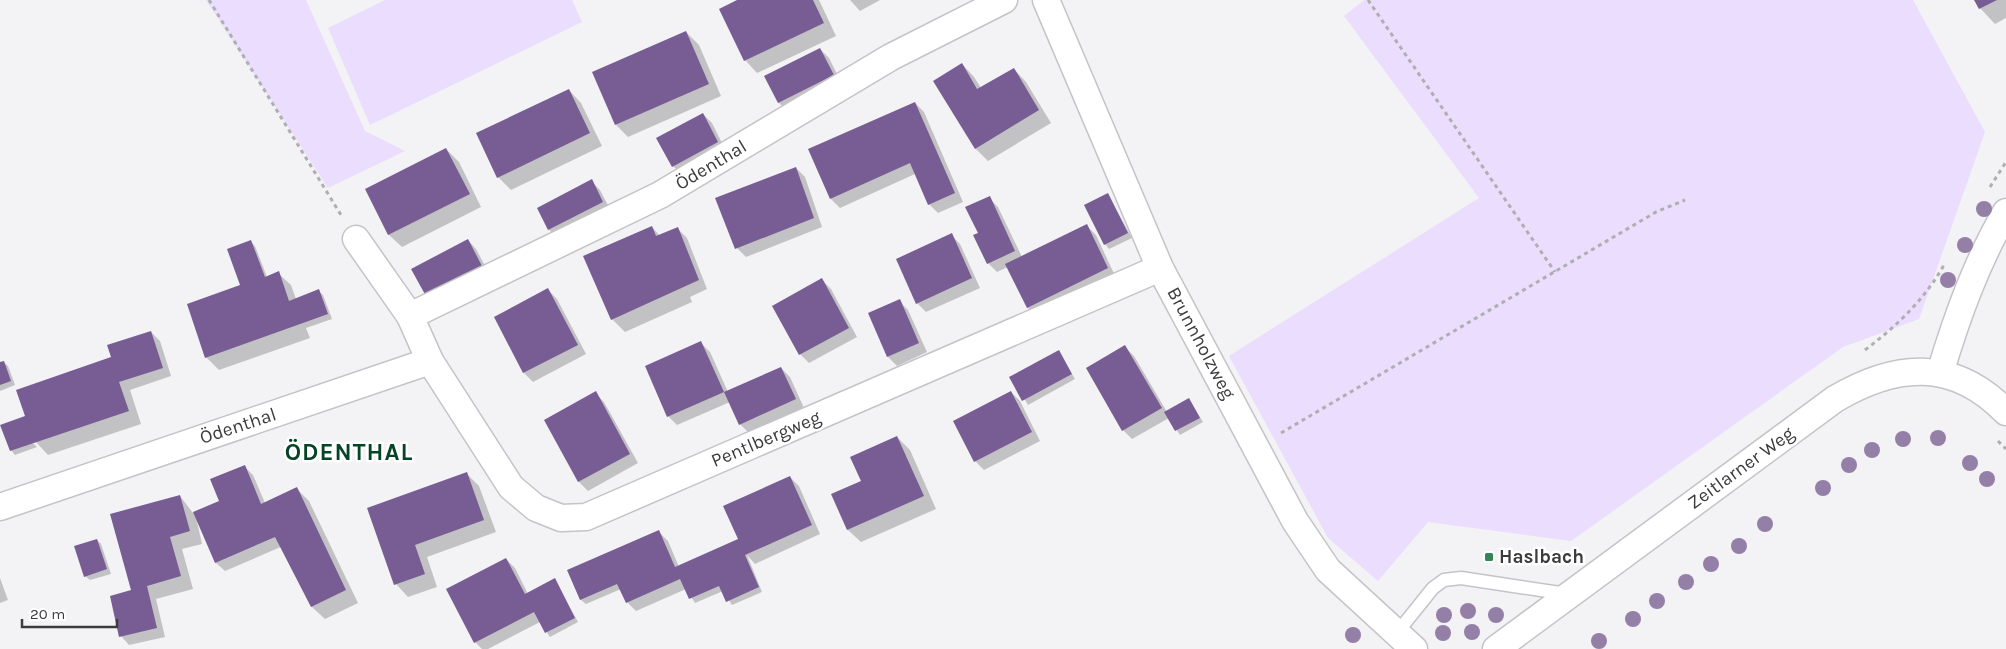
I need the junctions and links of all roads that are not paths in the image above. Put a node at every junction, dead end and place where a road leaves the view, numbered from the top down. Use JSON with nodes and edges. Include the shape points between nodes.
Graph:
{"nodes":[{"id":1,"x":1004,"y":0,"type":"edge"},
{"id":2,"x":1046,"y":0,"type":"edge"},
{"id":3,"x":2006,"y":212,"type":"edge"},
{"id":4,"x":356,"y":239,"type":"road end"},
{"id":5,"x":1160,"y":268,"type":"junction"},
{"id":6,"x":410,"y":316,"type":"junction"},
{"id":7,"x":430,"y":362,"type":"junction"},
{"id":8,"x":1940,"y":373,"type":"junction"},
{"id":9,"x":2006,"y":412,"type":"edge"},
{"id":10,"x":0,"y":507,"type":"edge"},
{"id":11,"x":1571,"y":594,"type":"junction"},
{"id":12,"x":1405,"y":642,"type":"edge"},
{"id":13,"x":1496,"y":649,"type":"edge"}],
"edges":[{"from":1,"to":6,"type":"street","name":"Ödenthal","via":[[891,57],[660,195]]},
{"from":2,"to":5,"type":"street","name":"Brunnholzweg"},
{"from":3,"to":8,"type":"street","via":[[1960,307]]},
{"from":4,"to":6,"type":"street"},
{"from":5,"to":7,"type":"street","name":"Pentlbergweg","via":[[586,517],[561,518],[536,508],[511,487]]},
{"from":5,"to":12,"type":"street","name":"Brunnholzweg","via":[[1294,521],[1328,570]]},
{"from":6,"to":7,"type":"street"},
{"from":7,"to":10,"type":"street","name":"Ödenthal"},
{"from":8,"to":9,"type":"street","name":"Zeitlarner Weg","via":[[1972,386]]},
{"from":8,"to":11,"type":"street","name":"Zeitlarner Weg","via":[[1901,372],[1858,386],[1835,399]]},
{"from":11,"to":12,"type":"lane","via":[[1462,578],[1444,580],[1432,588]]},
{"from":11,"to":13,"type":"street","name":"Zeitlarner Weg"}]}
